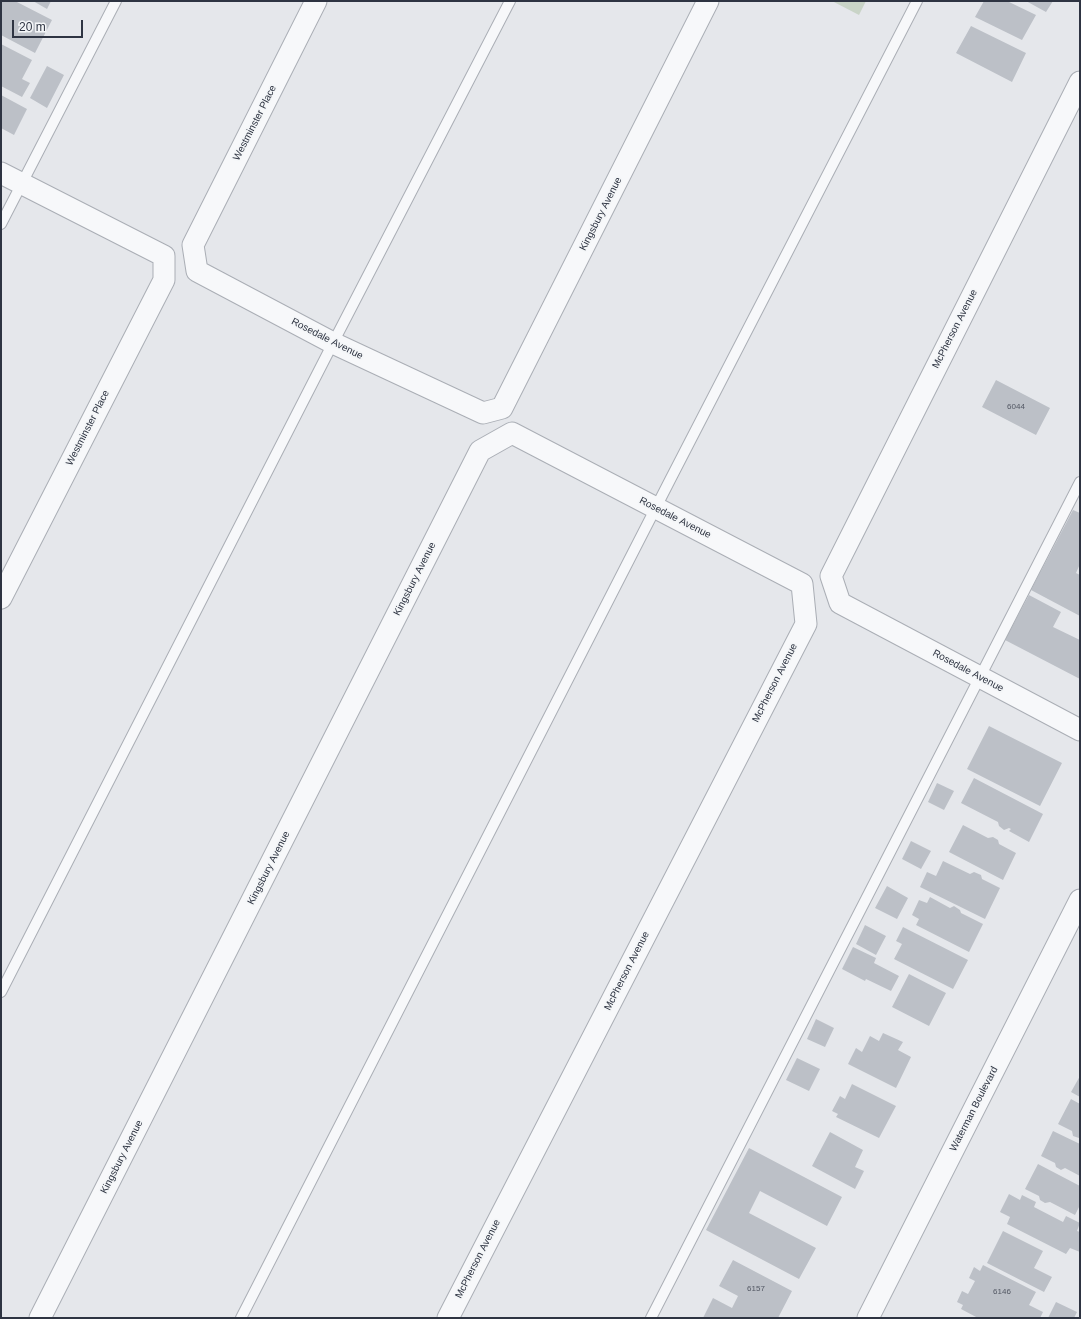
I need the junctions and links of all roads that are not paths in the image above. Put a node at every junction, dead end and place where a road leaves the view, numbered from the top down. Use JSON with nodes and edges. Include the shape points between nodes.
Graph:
{"nodes":[{"id":1,"x":116,"y":1,"type":"edge"},
{"id":2,"x":316,"y":1,"type":"edge"},
{"id":3,"x":510,"y":1,"type":"edge"},
{"id":4,"x":708,"y":1,"type":"edge"},
{"id":5,"x":917,"y":1,"type":"edge"},
{"id":6,"x":1080,"y":82,"type":"edge"},
{"id":7,"x":1,"y":173,"type":"edge"},
{"id":8,"x":21,"y":184,"type":"junction"},
{"id":9,"x":1,"y":224,"type":"edge"},
{"id":10,"x":193,"y":245,"type":"joint"},
{"id":11,"x":333,"y":343,"type":"junction"},
{"id":12,"x":483,"y":413,"type":"joint"},
{"id":13,"x":512,"y":433,"type":"joint"},
{"id":14,"x":1080,"y":482,"type":"edge"},
{"id":15,"x":656,"y":508,"type":"junction"},
{"id":16,"x":831,"y":576,"type":"joint"},
{"id":17,"x":1,"y":598,"type":"edge"},
{"id":18,"x":806,"y":624,"type":"joint"},
{"id":19,"x":980,"y":677,"type":"junction"},
{"id":20,"x":1080,"y":730,"type":"edge"},
{"id":21,"x":1080,"y":900,"type":"edge"},
{"id":22,"x":1,"y":992,"type":"edge"},
{"id":23,"x":40,"y":1318,"type":"edge"},
{"id":24,"x":241,"y":1318,"type":"edge"},
{"id":25,"x":448,"y":1318,"type":"edge"},
{"id":26,"x":651,"y":1318,"type":"edge"},
{"id":27,"x":868,"y":1318,"type":"edge"}],
"edges":[{"from":1,"to":8,"type":"lane"},
{"from":2,"to":10,"type":"street","name":"Westminster Place"},
{"from":3,"to":11,"type":"lane"},
{"from":4,"to":12,"type":"street","name":"Kingsbury Avenue","via":[[502,408]]},
{"from":5,"to":15,"type":"lane"},
{"from":6,"to":16,"type":"street","name":"McPherson Avenue"},
{"from":7,"to":8,"type":"street"},
{"from":8,"to":9,"type":"lane"},
{"from":8,"to":17,"type":"street","name":"Westminster Place","via":[[164,256],[164,280]]},
{"from":10,"to":11,"type":"street","name":"Rosedale Avenue","via":[[197,272]]},
{"from":11,"to":12,"type":"street","name":"Rosedale Avenue"},
{"from":11,"to":22,"type":"lane"},
{"from":13,"to":15,"type":"street","name":"Rosedale Avenue"},
{"from":13,"to":23,"type":"street","name":"Kingsbury Avenue","via":[[480,451]]},
{"from":14,"to":19,"type":"lane"},
{"from":15,"to":18,"type":"street","name":"Rosedale Avenue","via":[[802,584]]},
{"from":15,"to":24,"type":"lane"},
{"from":16,"to":19,"type":"street","name":"Rosedale Avenue","via":[[840,604]]},
{"from":18,"to":25,"type":"street","name":"McPherson Avenue"},
{"from":19,"to":20,"type":"street","name":"Rosedale Avenue"},
{"from":19,"to":26,"type":"lane"},
{"from":21,"to":27,"type":"street","name":"Waterman Boulevard"}]}
